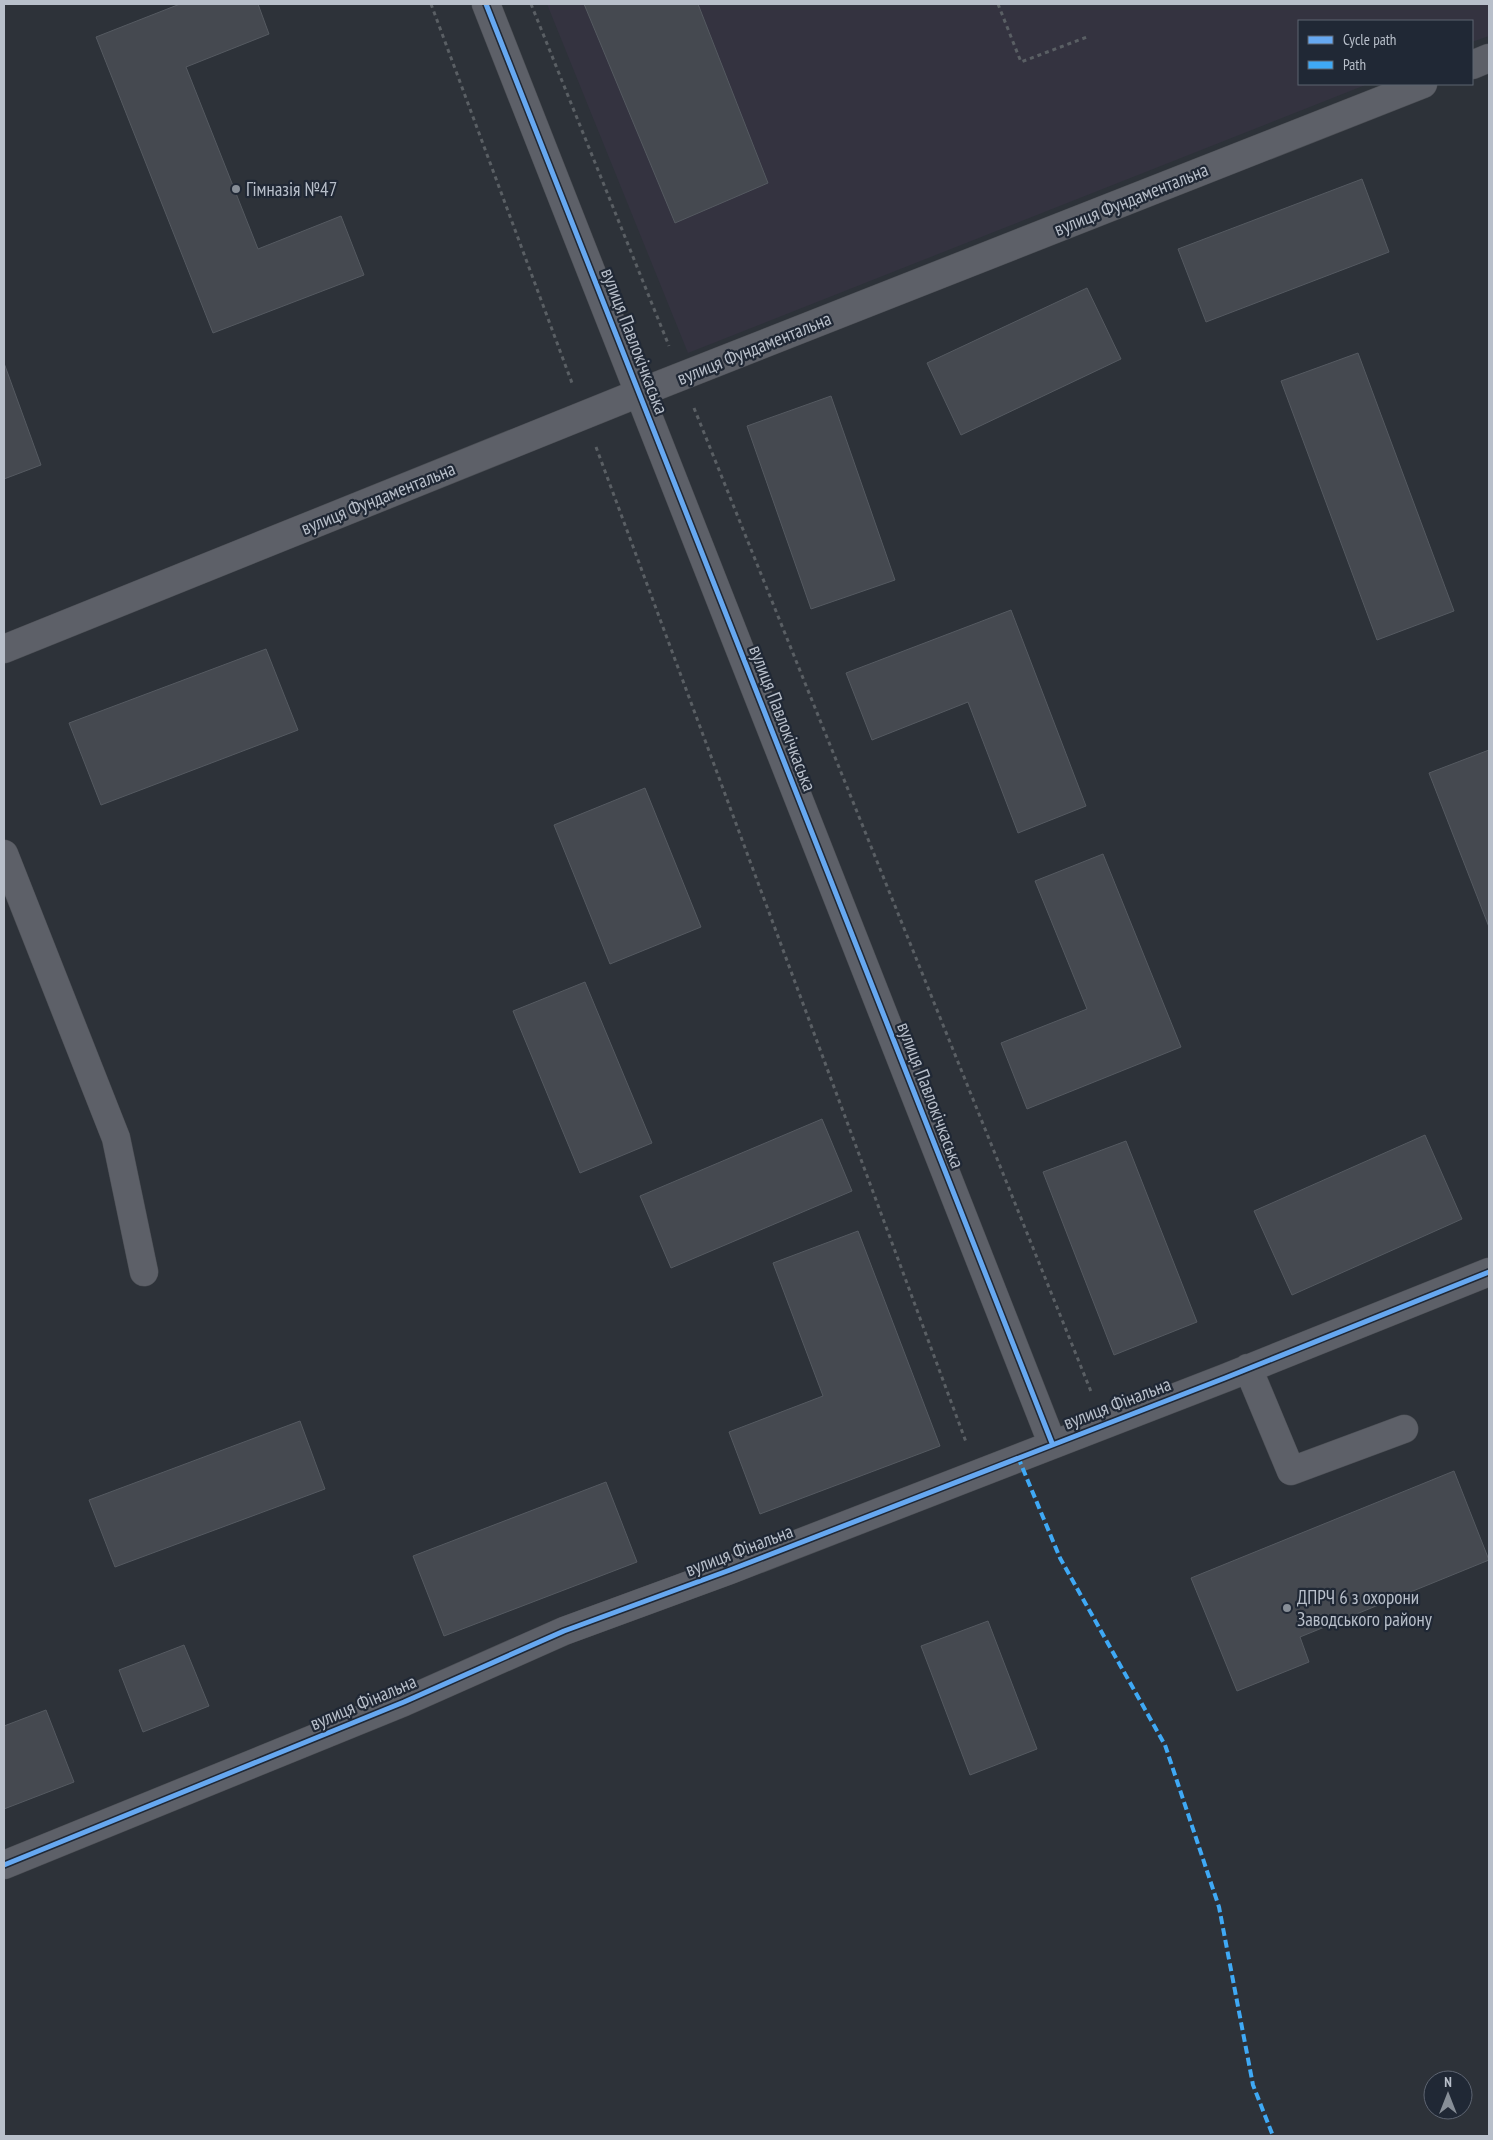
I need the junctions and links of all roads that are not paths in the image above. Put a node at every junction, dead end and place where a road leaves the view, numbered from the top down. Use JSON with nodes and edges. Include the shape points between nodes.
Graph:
{"nodes":[{"id":1,"x":486,"y":4,"type":"edge"},
{"id":2,"x":1489,"y":58,"type":"edge"},
{"id":3,"x":1473,"y":65,"type":"edge"},
{"id":4,"x":1420,"y":85,"type":"edge"},
{"id":5,"x":639,"y":393,"type":"junction"},
{"id":6,"x":4,"y":649,"type":"edge"},
{"id":7,"x":4,"y":854,"type":"edge"},
{"id":8,"x":144,"y":1272,"type":"dead end"},
{"id":9,"x":1489,"y":1272,"type":"edge"},
{"id":10,"x":1248,"y":1368,"type":"junction"},
{"id":11,"x":1404,"y":1429,"type":"dead end"},
{"id":12,"x":1052,"y":1443,"type":"junction"},
{"id":13,"x":4,"y":1866,"type":"edge"}],
"edges":[{"from":1,"to":5,"type":"street","name":"вулиця Павлокічкаська"},
{"from":2,"to":3,"type":"street"},
{"from":4,"to":5,"type":"street","name":"вулиця Фундаментальна"},
{"from":5,"to":6,"type":"street","name":"вулиця Фундаментальна"},
{"from":5,"to":12,"type":"street","name":"вулиця Павлокічкаська"},
{"from":7,"to":8,"type":"street","via":[[116,1138]]},
{"from":9,"to":10,"type":"street","name":"вулиця Фінальна"},
{"from":10,"to":11,"type":"street","via":[[1291,1470]]},
{"from":10,"to":12,"type":"street","name":"вулиця Фінальна"},
{"from":12,"to":13,"type":"street","name":"вулиця Фінальна","via":[[730,1570],[564,1631],[404,1702]]}]}
